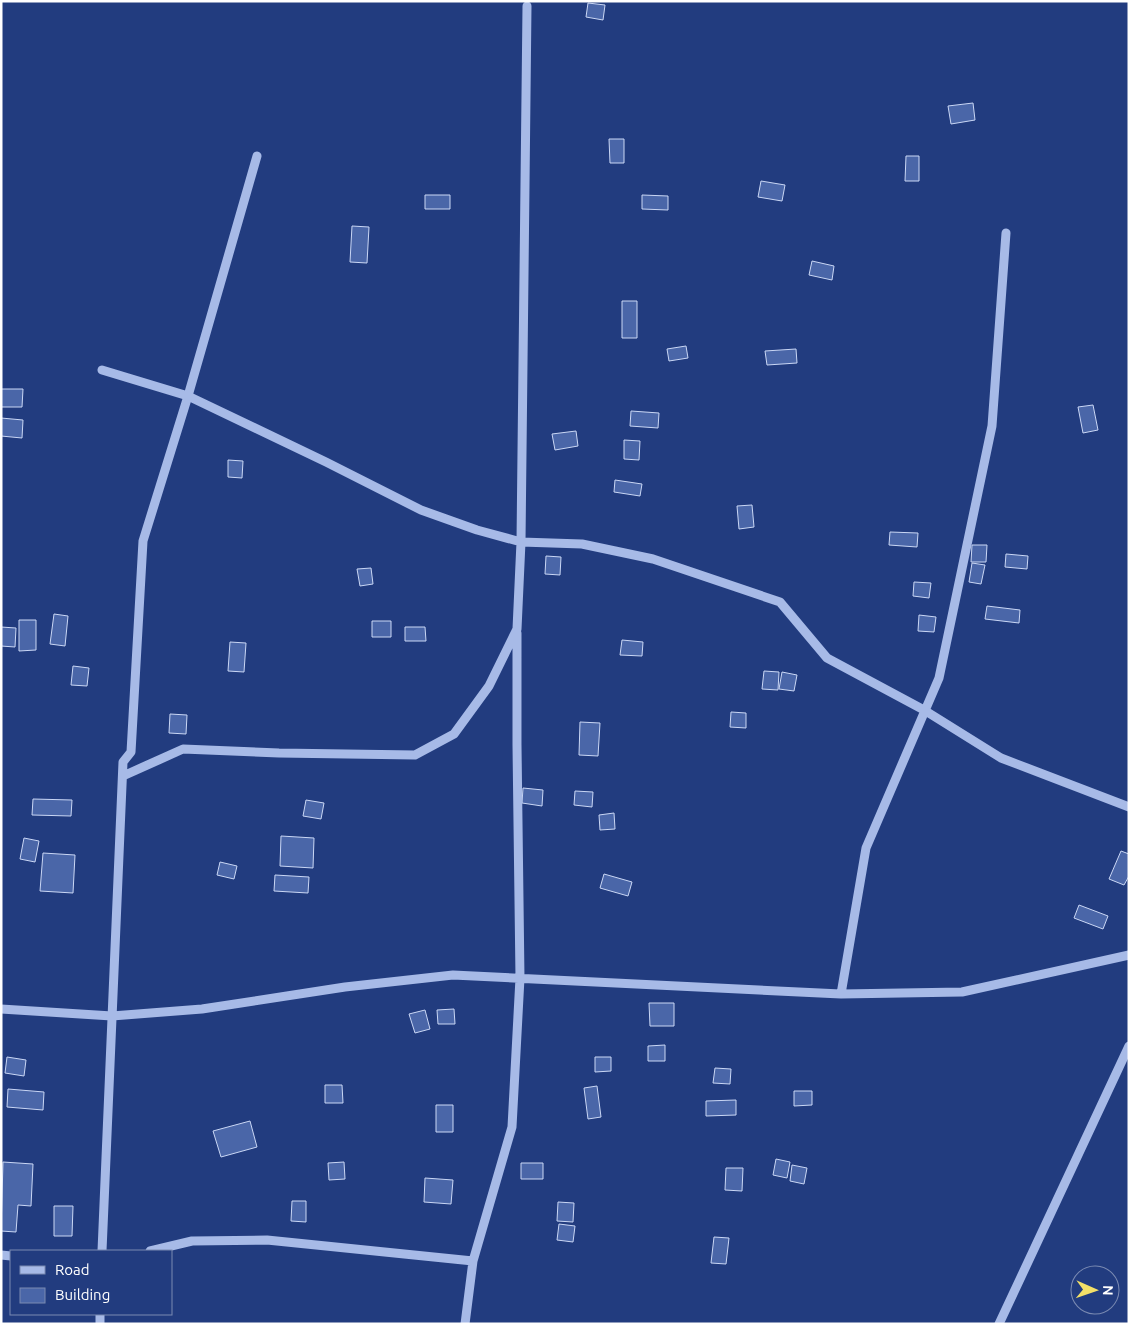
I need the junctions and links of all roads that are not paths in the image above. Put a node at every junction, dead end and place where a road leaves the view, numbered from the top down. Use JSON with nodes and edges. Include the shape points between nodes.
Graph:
{"nodes":[{"id":1,"x":527,"y":6,"type":"dead end"},
{"id":2,"x":257,"y":156,"type":"dead end"},
{"id":3,"x":1006,"y":233,"type":"dead end"},
{"id":4,"x":102,"y":370,"type":"dead end"},
{"id":5,"x":188,"y":396,"type":"junction"},
{"id":6,"x":521,"y":542,"type":"junction"},
{"id":7,"x":517,"y":629,"type":"junction"},
{"id":8,"x":924,"y":710,"type":"junction"},
{"id":9,"x":123,"y":776,"type":"junction"},
{"id":10,"x":1129,"y":807,"type":"edge"},
{"id":11,"x":1129,"y":955,"type":"edge"},
{"id":12,"x":520,"y":978,"type":"junction"},
{"id":13,"x":841,"y":994,"type":"junction"},
{"id":14,"x":1,"y":1008,"type":"edge"},
{"id":15,"x":112,"y":1016,"type":"junction"},
{"id":16,"x":1129,"y":1046,"type":"edge"},
{"id":17,"x":102,"y":1250,"type":"edge"},
{"id":18,"x":154,"y":1250,"type":"edge"},
{"id":19,"x":473,"y":1261,"type":"junction"},
{"id":20,"x":466,"y":1324,"type":"edge"},
{"id":21,"x":999,"y":1324,"type":"edge"}],
"edges":[{"from":1,"to":6,"type":"street"},
{"from":2,"to":5,"type":"street"},
{"from":3,"to":8,"type":"street","via":[[992,426],[939,678]]},
{"from":4,"to":5,"type":"street"},
{"from":5,"to":6,"type":"street","via":[[421,510]]},
{"from":5,"to":9,"type":"street","via":[[143,542],[131,752],[124,762]]},
{"from":6,"to":7,"type":"street"},
{"from":6,"to":8,"type":"street","via":[[582,544],[653,559],[780,602],[827,658]]},
{"from":7,"to":9,"type":"street","via":[[489,686],[454,734],[415,754],[183,749]]},
{"from":7,"to":12,"type":"street"},
{"from":8,"to":10,"type":"street","via":[[1001,758]]},
{"from":8,"to":13,"type":"street","via":[[866,848]]},
{"from":9,"to":15,"type":"street"},
{"from":11,"to":13,"type":"street","via":[[962,992]]},
{"from":12,"to":13,"type":"street"},
{"from":12,"to":15,"type":"street","via":[[453,975],[345,987],[202,1009]]},
{"from":12,"to":19,"type":"street","via":[[512,1127]]},
{"from":14,"to":15,"type":"street"},
{"from":15,"to":17,"type":"street"},
{"from":16,"to":21,"type":"street"},
{"from":18,"to":19,"type":"street","via":[[192,1241],[267,1240]]},
{"from":19,"to":20,"type":"street"}]}
